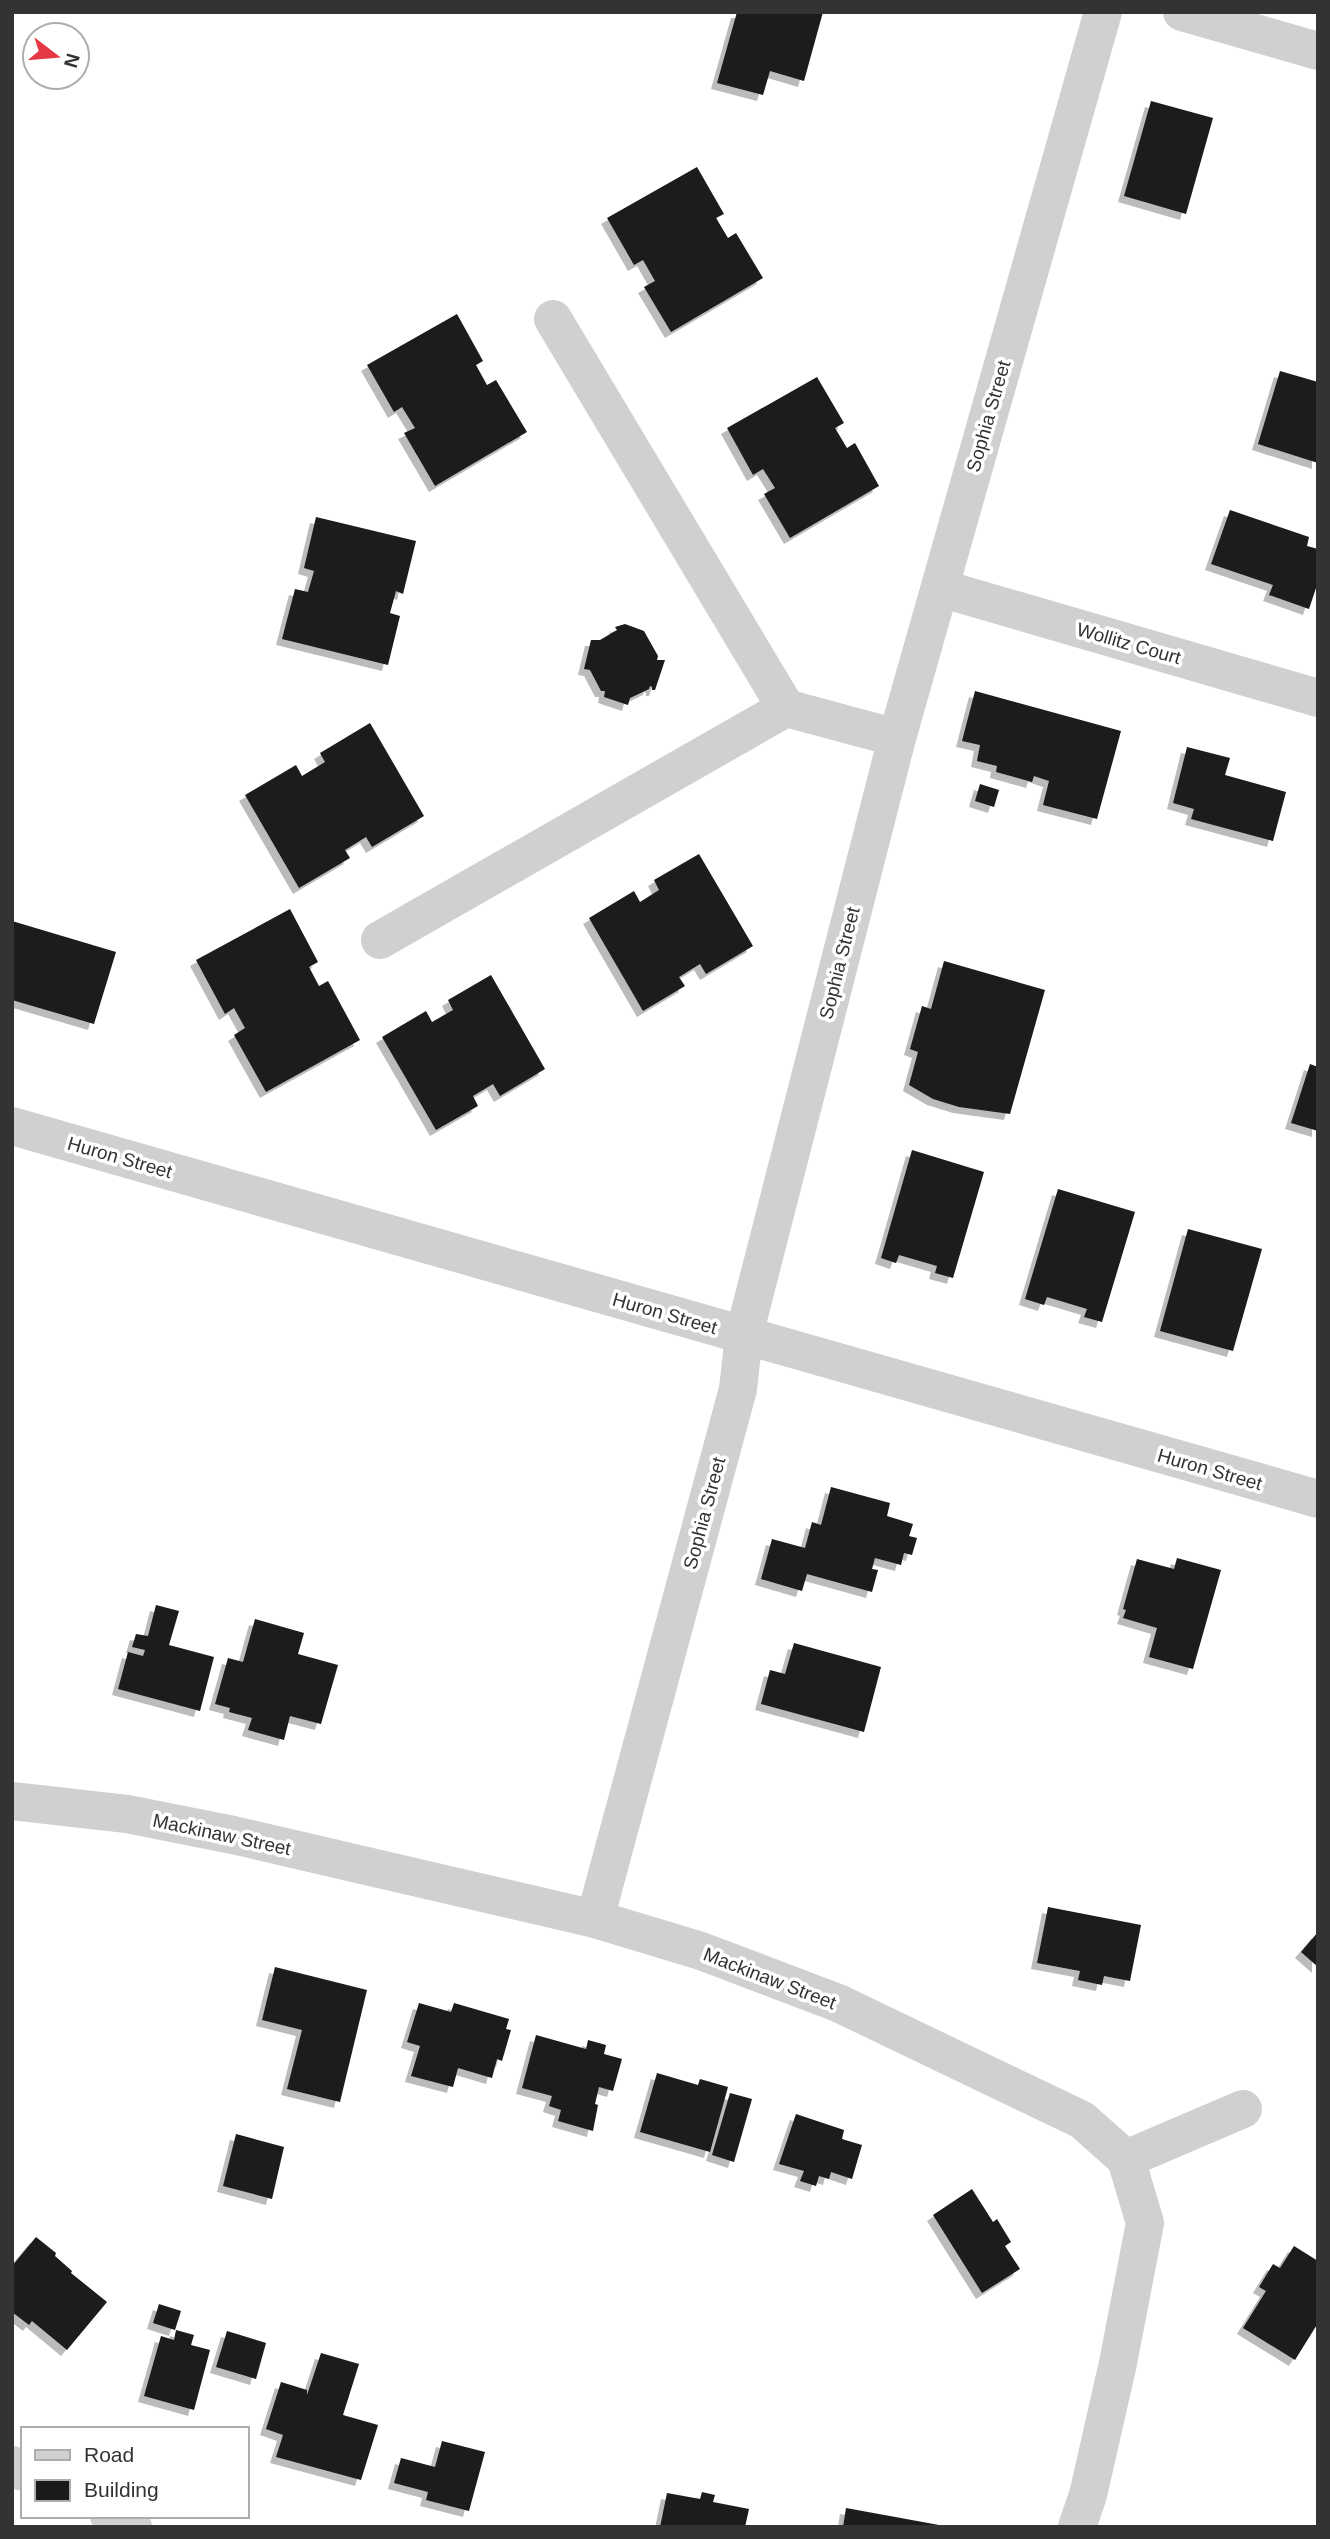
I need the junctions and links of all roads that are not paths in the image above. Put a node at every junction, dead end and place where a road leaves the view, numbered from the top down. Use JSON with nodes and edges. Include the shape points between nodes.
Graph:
{"nodes":[{"id":1,"x":1103,"y":12,"type":"edge"},
{"id":2,"x":1182,"y":12,"type":"edge"},
{"id":3,"x":1318,"y":51,"type":"edge"},
{"id":4,"x":553,"y":319,"type":"dead end"},
{"id":5,"x":940,"y":588,"type":"junction"},
{"id":6,"x":1318,"y":698,"type":"edge"},
{"id":7,"x":786,"y":708,"type":"junction"},
{"id":8,"x":897,"y":738,"type":"junction"},
{"id":9,"x":380,"y":940,"type":"dead end"},
{"id":10,"x":12,"y":1126,"type":"edge"},
{"id":11,"x":744,"y":1335,"type":"junction"},
{"id":12,"x":1318,"y":1500,"type":"edge"},
{"id":13,"x":12,"y":1801,"type":"edge"},
{"id":14,"x":595,"y":1919,"type":"junction"},
{"id":15,"x":1243,"y":2109,"type":"dead end"},
{"id":16,"x":1126,"y":2160,"type":"junction"},
{"id":17,"x":113,"y":2518,"type":"edge"},
{"id":18,"x":133,"y":2527,"type":"edge"},
{"id":19,"x":1077,"y":2527,"type":"edge"}],
"edges":[{"from":1,"to":5,"type":"street","name":"Sophia Street"},
{"from":2,"to":3,"type":"street"},
{"from":4,"to":7,"type":"street"},
{"from":5,"to":6,"type":"street","name":"Wollitz Court"},
{"from":5,"to":8,"type":"street","name":"Sophia Street"},
{"from":7,"to":8,"type":"street"},
{"from":7,"to":9,"type":"street"},
{"from":8,"to":11,"type":"street","name":"Sophia Street"},
{"from":10,"to":11,"type":"street","name":"Huron Street"},
{"from":11,"to":12,"type":"street","name":"Huron Street"},
{"from":11,"to":14,"type":"street","name":"Sophia Street","via":[[738,1389]]},
{"from":13,"to":14,"type":"street","name":"Mackinaw Street","via":[[127,1814],[233,1835]]},
{"from":14,"to":16,"type":"street","name":"Mackinaw Street","via":[[701,1951],[838,2003],[1083,2120]]},
{"from":15,"to":16,"type":"street"},
{"from":16,"to":19,"type":"street","via":[[1145,2223],[1118,2363]]},
{"from":17,"to":18,"type":"street"}]}
